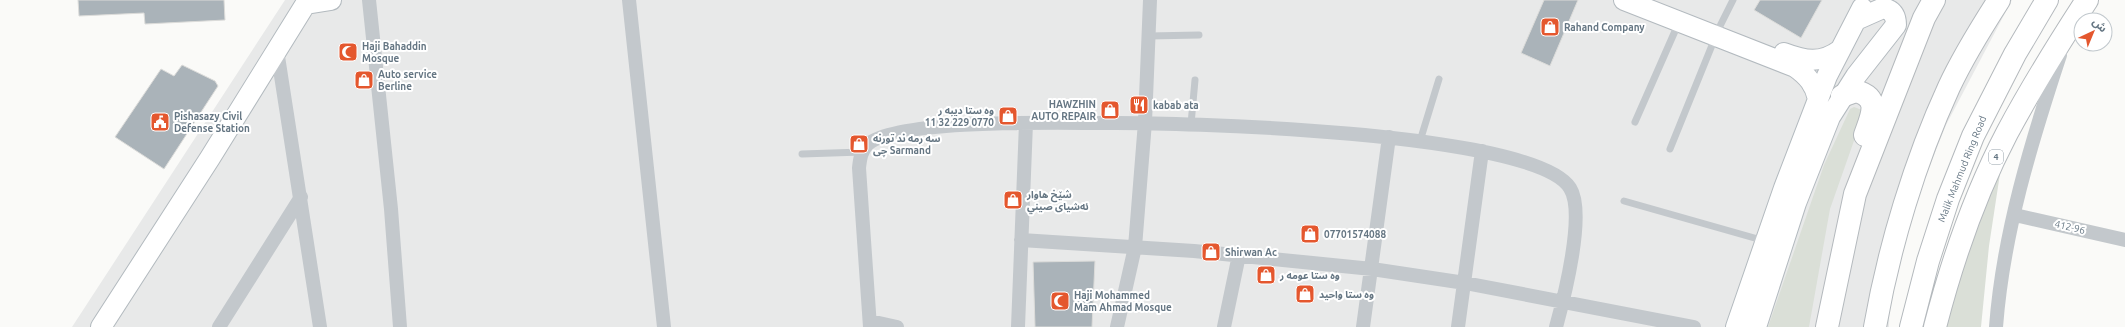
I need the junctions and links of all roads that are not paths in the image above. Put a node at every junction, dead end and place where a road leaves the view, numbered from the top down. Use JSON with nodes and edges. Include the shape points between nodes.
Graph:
{"nodes":[{"id":1,"x":331,"y":0,"type":"edge"},
{"id":2,"x":370,"y":0,"type":"edge"},
{"id":3,"x":629,"y":0,"type":"edge"},
{"id":4,"x":1150,"y":0,"type":"edge"},
{"id":5,"x":1624,"y":0,"type":"edge"},
{"id":6,"x":1650,"y":0,"type":"edge"},
{"id":7,"x":1733,"y":0,"type":"edge"},
{"id":8,"x":1866,"y":0,"type":"edge"},
{"id":9,"x":1999,"y":0,"type":"edge"},
{"id":10,"x":2047,"y":0,"type":"edge"},
{"id":11,"x":2086,"y":0,"type":"edge"},
{"id":12,"x":307,"y":2,"type":"edge"},
{"id":13,"x":1928,"y":6,"type":"edge"},
{"id":14,"x":1856,"y":20,"type":"junction"},
{"id":15,"x":1679,"y":22,"type":"junction"},
{"id":16,"x":2068,"y":30,"type":"junction"},
{"id":17,"x":1718,"y":32,"type":"junction"},
{"id":18,"x":1199,"y":35,"type":"dead end"},
{"id":19,"x":1149,"y":36,"type":"junction"},
{"id":20,"x":277,"y":50,"type":"junction"},
{"id":21,"x":1840,"y":50,"type":"junction"},
{"id":22,"x":1439,"y":78,"type":"dead end"},
{"id":23,"x":1195,"y":80,"type":"dead end"},
{"id":24,"x":1842,"y":96,"type":"junction"},
{"id":25,"x":1818,"y":99,"type":"junction"},
{"id":26,"x":1145,"y":122,"type":"junction"},
{"id":27,"x":1635,"y":122,"type":"dead end"},
{"id":28,"x":1026,"y":123,"type":"junction"},
{"id":29,"x":1191,"y":124,"type":"junction"},
{"id":30,"x":1389,"y":137,"type":"junction"},
{"id":31,"x":1420,"y":141,"type":"junction"},
{"id":32,"x":1670,"y":149,"type":"dead end"},
{"id":33,"x":1482,"y":151,"type":"junction"},
{"id":34,"x":862,"y":152,"type":"junction"},
{"id":35,"x":802,"y":154,"type":"dead end"},
{"id":36,"x":1855,"y":194,"type":"junction"},
{"id":37,"x":301,"y":197,"type":"junction"},
{"id":38,"x":1624,"y":201,"type":"dead end"},
{"id":39,"x":2015,"y":215,"type":"junction"},
{"id":40,"x":1021,"y":240,"type":"junction"},
{"id":41,"x":2125,"y":240,"type":"edge"},
{"id":42,"x":1765,"y":241,"type":"junction"},
{"id":43,"x":1135,"y":247,"type":"junction"},
{"id":44,"x":1239,"y":255,"type":"junction"},
{"id":45,"x":1372,"y":269,"type":"junction"},
{"id":46,"x":1466,"y":283,"type":"junction"},
{"id":47,"x":1563,"y":302,"type":"junction"},
{"id":48,"x":870,"y":324,"type":"edge"},
{"id":49,"x":101,"y":327,"type":"edge"},
{"id":50,"x":219,"y":327,"type":"edge"},
{"id":51,"x":320,"y":327,"type":"edge"},
{"id":52,"x":400,"y":327,"type":"edge"},
{"id":53,"x":664,"y":327,"type":"edge"},
{"id":54,"x":897,"y":327,"type":"edge"},
{"id":55,"x":1018,"y":327,"type":"edge"},
{"id":56,"x":1117,"y":327,"type":"edge"},
{"id":57,"x":1224,"y":327,"type":"edge"},
{"id":58,"x":1363,"y":327,"type":"edge"},
{"id":59,"x":1458,"y":327,"type":"edge"},
{"id":60,"x":1556,"y":327,"type":"edge"},
{"id":61,"x":1694,"y":327,"type":"edge"},
{"id":62,"x":1736,"y":327,"type":"edge"},
{"id":63,"x":1756,"y":327,"type":"edge"},
{"id":64,"x":1827,"y":327,"type":"edge"},
{"id":65,"x":1875,"y":327,"type":"edge"},
{"id":66,"x":1911,"y":327,"type":"edge"},
{"id":67,"x":1935,"y":327,"type":"edge"},
{"id":68,"x":1996,"y":327,"type":"edge"}],
"edges":[{"from":1,"to":12,"type":"street"},
{"from":2,"to":52,"type":"street"},
{"from":3,"to":53,"type":"street"},
{"from":4,"to":19,"type":"street"},
{"from":5,"to":15,"type":"street"},
{"from":6,"to":17,"type":"street"},
{"from":7,"to":17,"type":"lane"},
{"from":8,"to":14,"type":"street"},
{"from":9,"to":65,"type":"highway","via":[[1950,86],[1925,146],[1893,246]]},
{"from":10,"to":66,"type":"highway","name":"Malik Mahmud Ring Road","via":[[1972,136],[1928,261]]},
{"from":11,"to":16,"type":"highway","number":"4"},
{"from":12,"to":20,"type":"street"},
{"from":13,"to":36,"type":"highway"},
{"from":14,"to":21,"type":"street"},
{"from":14,"to":24,"type":"street","via":[[1883,8],[1892,12],[1896,24]]},
{"from":15,"to":17,"type":"street"},
{"from":15,"to":27,"type":"lane"},
{"from":16,"to":39,"type":"street","via":[[2023,175]]},
{"from":16,"to":67,"type":"highway","number":"4","via":[[2007,134],[1986,177],[1947,281]]},
{"from":17,"to":21,"type":"street","via":[[1805,60],[1819,60]]},
{"from":17,"to":25,"type":"street","via":[[1795,67],[1810,81]]},
{"from":17,"to":32,"type":"lane"},
{"from":18,"to":19,"type":"lane"},
{"from":19,"to":26,"type":"street"},
{"from":20,"to":37,"type":"street"},
{"from":20,"to":49,"type":"street"},
{"from":21,"to":25,"type":"street"},
{"from":22,"to":31,"type":"lane"},
{"from":23,"to":29,"type":"lane"},
{"from":24,"to":36,"type":"highway","via":[[1851,92],[1861,93],[1870,99],[1873,110],[1854,164]]},
{"from":24,"to":63,"type":"street","via":[[1808,168]]},
{"from":25,"to":42,"type":"street"},
{"from":26,"to":28,"type":"street"},
{"from":26,"to":29,"type":"street"},
{"from":26,"to":43,"type":"street"},
{"from":28,"to":34,"type":"street","via":[[966,125],[903,132],[879,138],[867,145]]},
{"from":28,"to":40,"type":"street"},
{"from":29,"to":30,"type":"street"},
{"from":30,"to":31,"type":"street"},
{"from":30,"to":45,"type":"street"},
{"from":31,"to":33,"type":"street"},
{"from":33,"to":46,"type":"street"},
{"from":33,"to":47,"type":"street","via":[[1559,175],[1572,191],[1576,214]]},
{"from":34,"to":35,"type":"lane"},
{"from":34,"to":48,"type":"street","via":[[859,168]]},
{"from":36,"to":64,"type":"highway"},
{"from":37,"to":50,"type":"street"},
{"from":37,"to":51,"type":"street"},
{"from":38,"to":42,"type":"lane"},
{"from":39,"to":41,"type":"street","name":"412-96"},
{"from":39,"to":68,"type":"street"},
{"from":40,"to":43,"type":"street"},
{"from":40,"to":55,"type":"street"},
{"from":42,"to":62,"type":"street"},
{"from":43,"to":44,"type":"street"},
{"from":43,"to":56,"type":"street"},
{"from":44,"to":45,"type":"street"},
{"from":44,"to":57,"type":"street"},
{"from":45,"to":46,"type":"street"},
{"from":45,"to":58,"type":"street"},
{"from":46,"to":47,"type":"street"},
{"from":46,"to":59,"type":"street"},
{"from":47,"to":60,"type":"street"},
{"from":47,"to":61,"type":"street"},
{"from":48,"to":54,"type":"street"}]}
